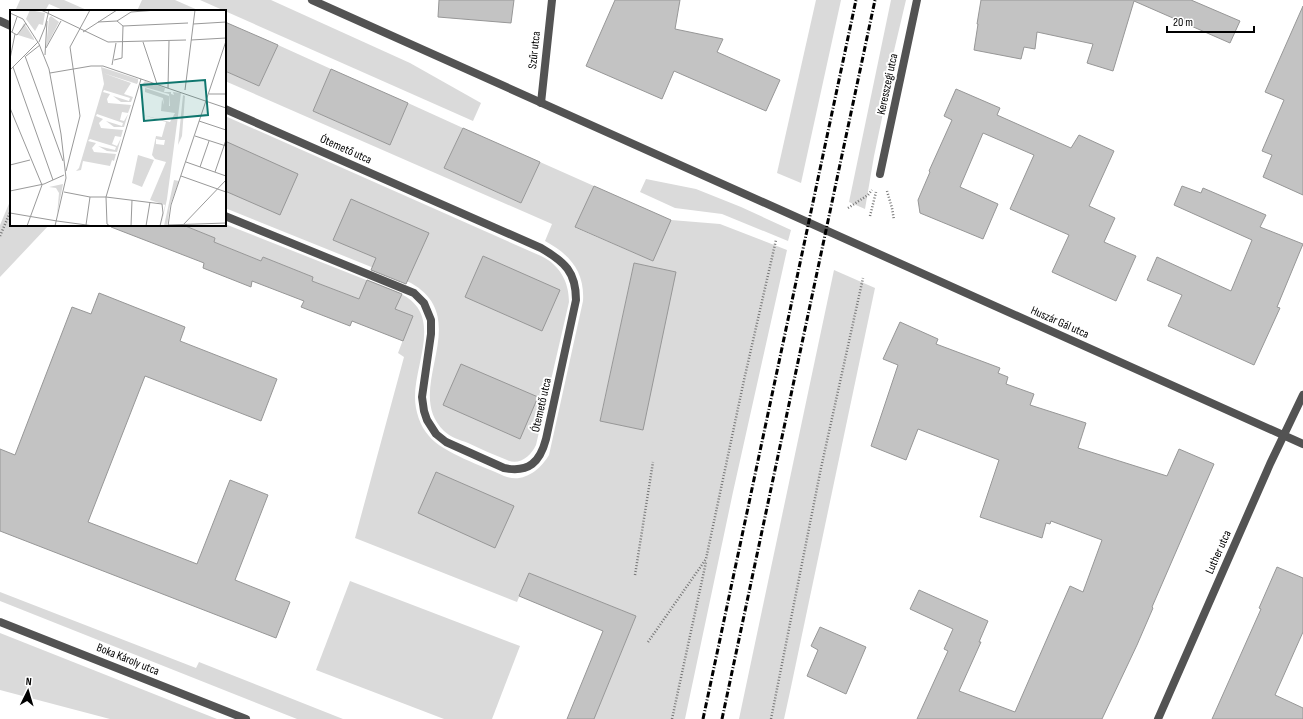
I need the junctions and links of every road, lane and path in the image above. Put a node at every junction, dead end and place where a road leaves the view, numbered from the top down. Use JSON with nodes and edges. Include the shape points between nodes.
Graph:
{"nodes":[{"id":1,"x":312,"y":0,"type":"edge"},
{"id":2,"x":552,"y":0,"type":"edge"},
{"id":3,"x":917,"y":0,"type":"edge"},
{"id":4,"x":325,"y":3,"type":"edge"},
{"id":5,"x":0,"y":21,"type":"edge"},
{"id":6,"x":10,"y":26,"type":"edge"},
{"id":7,"x":540,"y":103,"type":"junction"},
{"id":8,"x":226,"y":109,"type":"edge"},
{"id":9,"x":880,"y":174,"type":"junction"},
{"id":10,"x":848,"y":208,"type":"dead end"},
{"id":11,"x":10,"y":212,"type":"edge"},
{"id":12,"x":226,"y":216,"type":"edge"},
{"id":13,"x":870,"y":216,"type":"dead end"},
{"id":14,"x":894,"y":220,"type":"dead end"},
{"id":15,"x":0,"y":236,"type":"edge"},
{"id":16,"x":776,"y":240,"type":"dead end"},
{"id":17,"x":863,"y":278,"type":"dead end"},
{"id":18,"x":1303,"y":395,"type":"edge"},
{"id":19,"x":1284,"y":435,"type":"junction"},
{"id":20,"x":1303,"y":444,"type":"edge"},
{"id":21,"x":653,"y":462,"type":"dead end"},
{"id":22,"x":706,"y":559,"type":"junction"},
{"id":23,"x":635,"y":574,"type":"dead end"},
{"id":24,"x":0,"y":622,"type":"edge"},
{"id":25,"x":648,"y":642,"type":"dead end"},
{"id":26,"x":246,"y":719,"type":"edge"},
{"id":27,"x":672,"y":719,"type":"edge"},
{"id":28,"x":770,"y":719,"type":"edge"},
{"id":29,"x":1158,"y":719,"type":"edge"}],
"edges":[{"from":1,"to":4,"type":"street"},
{"from":2,"to":7,"type":"street","name":"Szűr utca"},
{"from":3,"to":9,"type":"street","name":"Keresszegi utca"},
{"from":4,"to":7,"type":"street"},
{"from":5,"to":6,"type":"street"},
{"from":7,"to":19,"type":"street","name":"Huszár Gál utca"},
{"from":8,"to":12,"type":"street","name":"Ótemető utca","via":[[541,248],[563,263],[574,279],[576,300],[546,439],[538,459],[523,468],[504,468],[446,442],[436,434],[427,420],[422,397],[431,320],[420,297]]},
{"from":9,"to":10,"type":"path","via":[[868,195]]},
{"from":9,"to":13,"type":"path"},
{"from":9,"to":14,"type":"path","via":[[890,199]]},
{"from":11,"to":15,"type":"path"},
{"from":16,"to":22,"type":"path"},
{"from":17,"to":28,"type":"path"},
{"from":18,"to":19,"type":"street","name":"Luther utca"},
{"from":19,"to":20,"type":"street","name":"Huszár Gál utca"},
{"from":19,"to":29,"type":"street","name":"Luther utca"},
{"from":21,"to":23,"type":"path"},
{"from":22,"to":25,"type":"path"},
{"from":22,"to":27,"type":"path"},
{"from":24,"to":26,"type":"street","name":"Boka Károly utca"}]}
